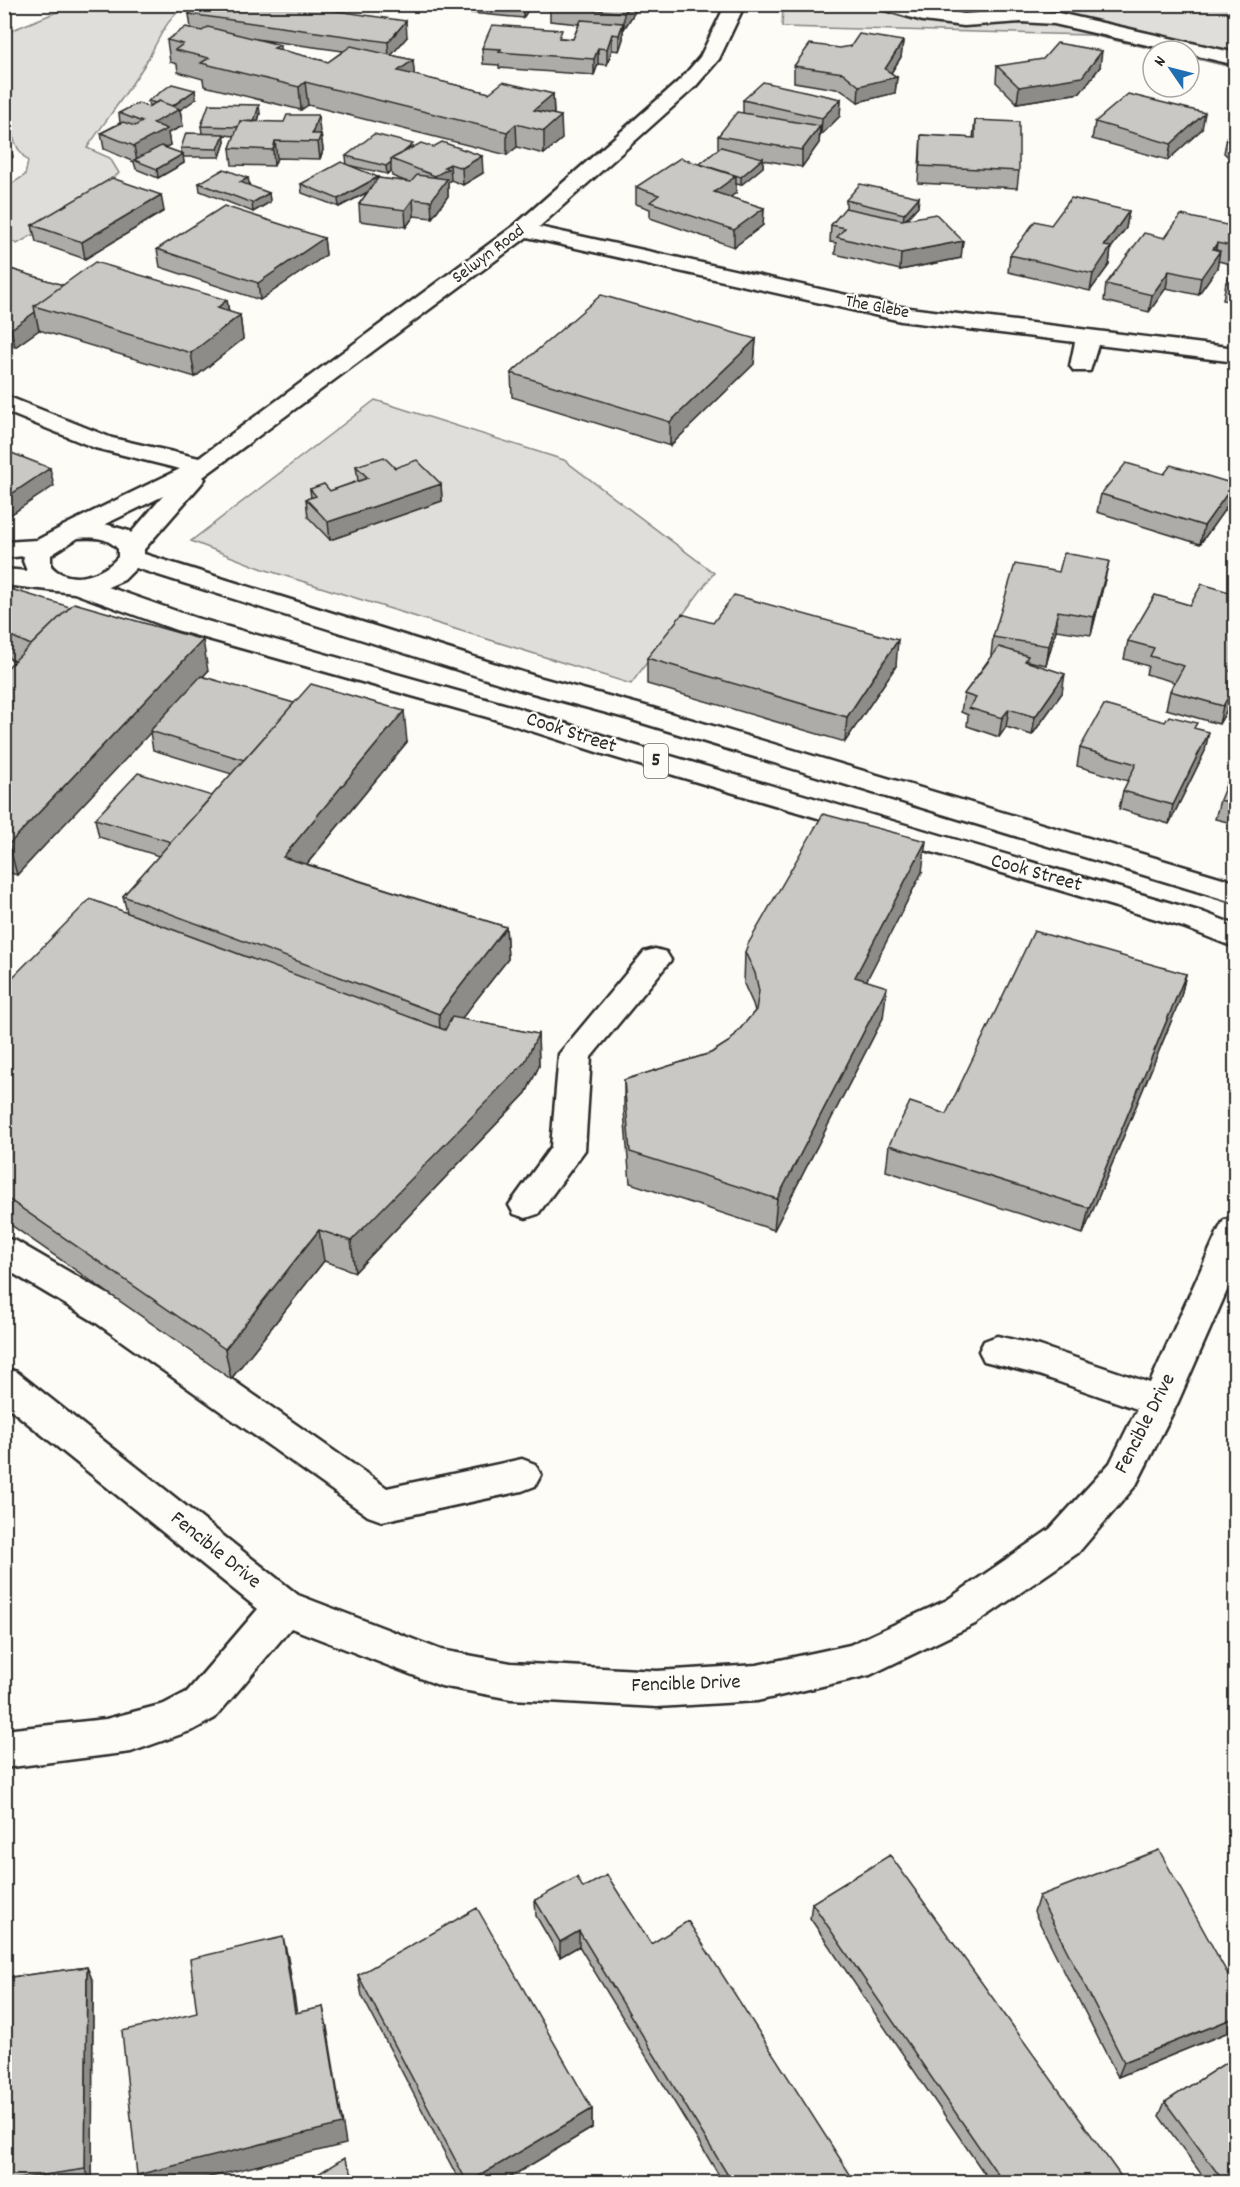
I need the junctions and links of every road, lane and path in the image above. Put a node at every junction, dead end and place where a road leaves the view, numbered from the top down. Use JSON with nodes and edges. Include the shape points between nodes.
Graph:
{"nodes":[{"id":1,"x":736,"y":4,"type":"edge"},
{"id":2,"x":885,"y":4,"type":"edge"},
{"id":3,"x":1236,"y":59,"type":"edge"},
{"id":4,"x":523,"y":230,"type":"junction"},
{"id":5,"x":1088,"y":336,"type":"junction"},
{"id":6,"x":1236,"y":355,"type":"edge"},
{"id":7,"x":1082,"y":366,"type":"dead end"},
{"id":8,"x":4,"y":402,"type":"edge"},
{"id":9,"x":203,"y":467,"type":"junction"},
{"id":10,"x":72,"y":531,"type":"junction"},
{"id":11,"x":42,"y":547,"type":"junction"},
{"id":12,"x":4,"y":550,"type":"edge"},
{"id":13,"x":131,"y":553,"type":"junction"},
{"id":14,"x":4,"y":577,"type":"edge"},
{"id":15,"x":67,"y":583,"type":"junction"},
{"id":16,"x":1236,"y":893,"type":"edge"},
{"id":17,"x":1236,"y":937,"type":"edge"},
{"id":18,"x":655,"y":960,"type":"dead end"},
{"id":19,"x":526,"y":1205,"type":"dead end"},
{"id":20,"x":1236,"y":1229,"type":"edge"},
{"id":21,"x":4,"y":1251,"type":"edge"},
{"id":22,"x":997,"y":1351,"type":"dead end"},
{"id":23,"x":4,"y":1383,"type":"edge"},
{"id":24,"x":1160,"y":1402,"type":"junction"},
{"id":25,"x":522,"y":1475,"type":"dead end"},
{"id":26,"x":284,"y":1607,"type":"junction"},
{"id":27,"x":4,"y":1749,"type":"edge"}],
"edges":[{"from":1,"to":4,"type":"street","name":"Selwyn Road","via":[[709,59],[688,82]]},
{"from":2,"to":3,"type":"street","via":[[923,15],[964,20],[1047,17]]},
{"from":4,"to":5,"type":"street","name":"The Glebe","via":[[901,314]]},
{"from":4,"to":9,"type":"street","name":"Selwyn Road"},
{"from":5,"to":6,"type":"street","name":"The Glebe"},
{"from":5,"to":7,"type":"street"},
{"from":8,"to":9,"type":"street","via":[[104,443]]},
{"from":9,"to":10,"type":"street","name":"Selwyn Road"},
{"from":9,"to":13,"type":"street","name":"Selwyn Road"},
{"from":10,"to":11,"type":"street","number":"5"},
{"from":10,"to":13,"type":"street","number":"5","via":[[110,531],[127,541]]},
{"from":11,"to":12,"type":"street","number":"5"},
{"from":11,"to":15,"type":"street","number":"5","via":[[36,557],[37,567],[43,575]]},
{"from":13,"to":15,"type":"street","number":"5","via":[[126,567],[106,579]]},
{"from":13,"to":16,"type":"street","name":"Cook Street","number":"5","via":[[516,679],[639,712]]},
{"from":14,"to":15,"type":"street","number":"5"},
{"from":15,"to":17,"type":"street","name":"Cook Street","number":"5","via":[[186,624],[504,712],[613,748],[1194,920]]},
{"from":18,"to":19,"type":"street","via":[[574,1054],[568,1150]]},
{"from":20,"to":24,"type":"street","name":"Fencible Drive"},
{"from":21,"to":25,"type":"street","via":[[108,1312],[382,1505]]},
{"from":22,"to":24,"type":"street","via":[[1040,1361]]},
{"from":23,"to":26,"type":"street","name":"Fencible Drive"},
{"from":24,"to":26,"type":"street","name":"Fencible Drive","via":[[1123,1474],[1064,1541],[961,1612],[856,1662],[757,1683],[657,1689],[511,1681],[441,1668]]},
{"from":26,"to":27,"type":"street","via":[[201,1705],[183,1717],[135,1733]]}]}
